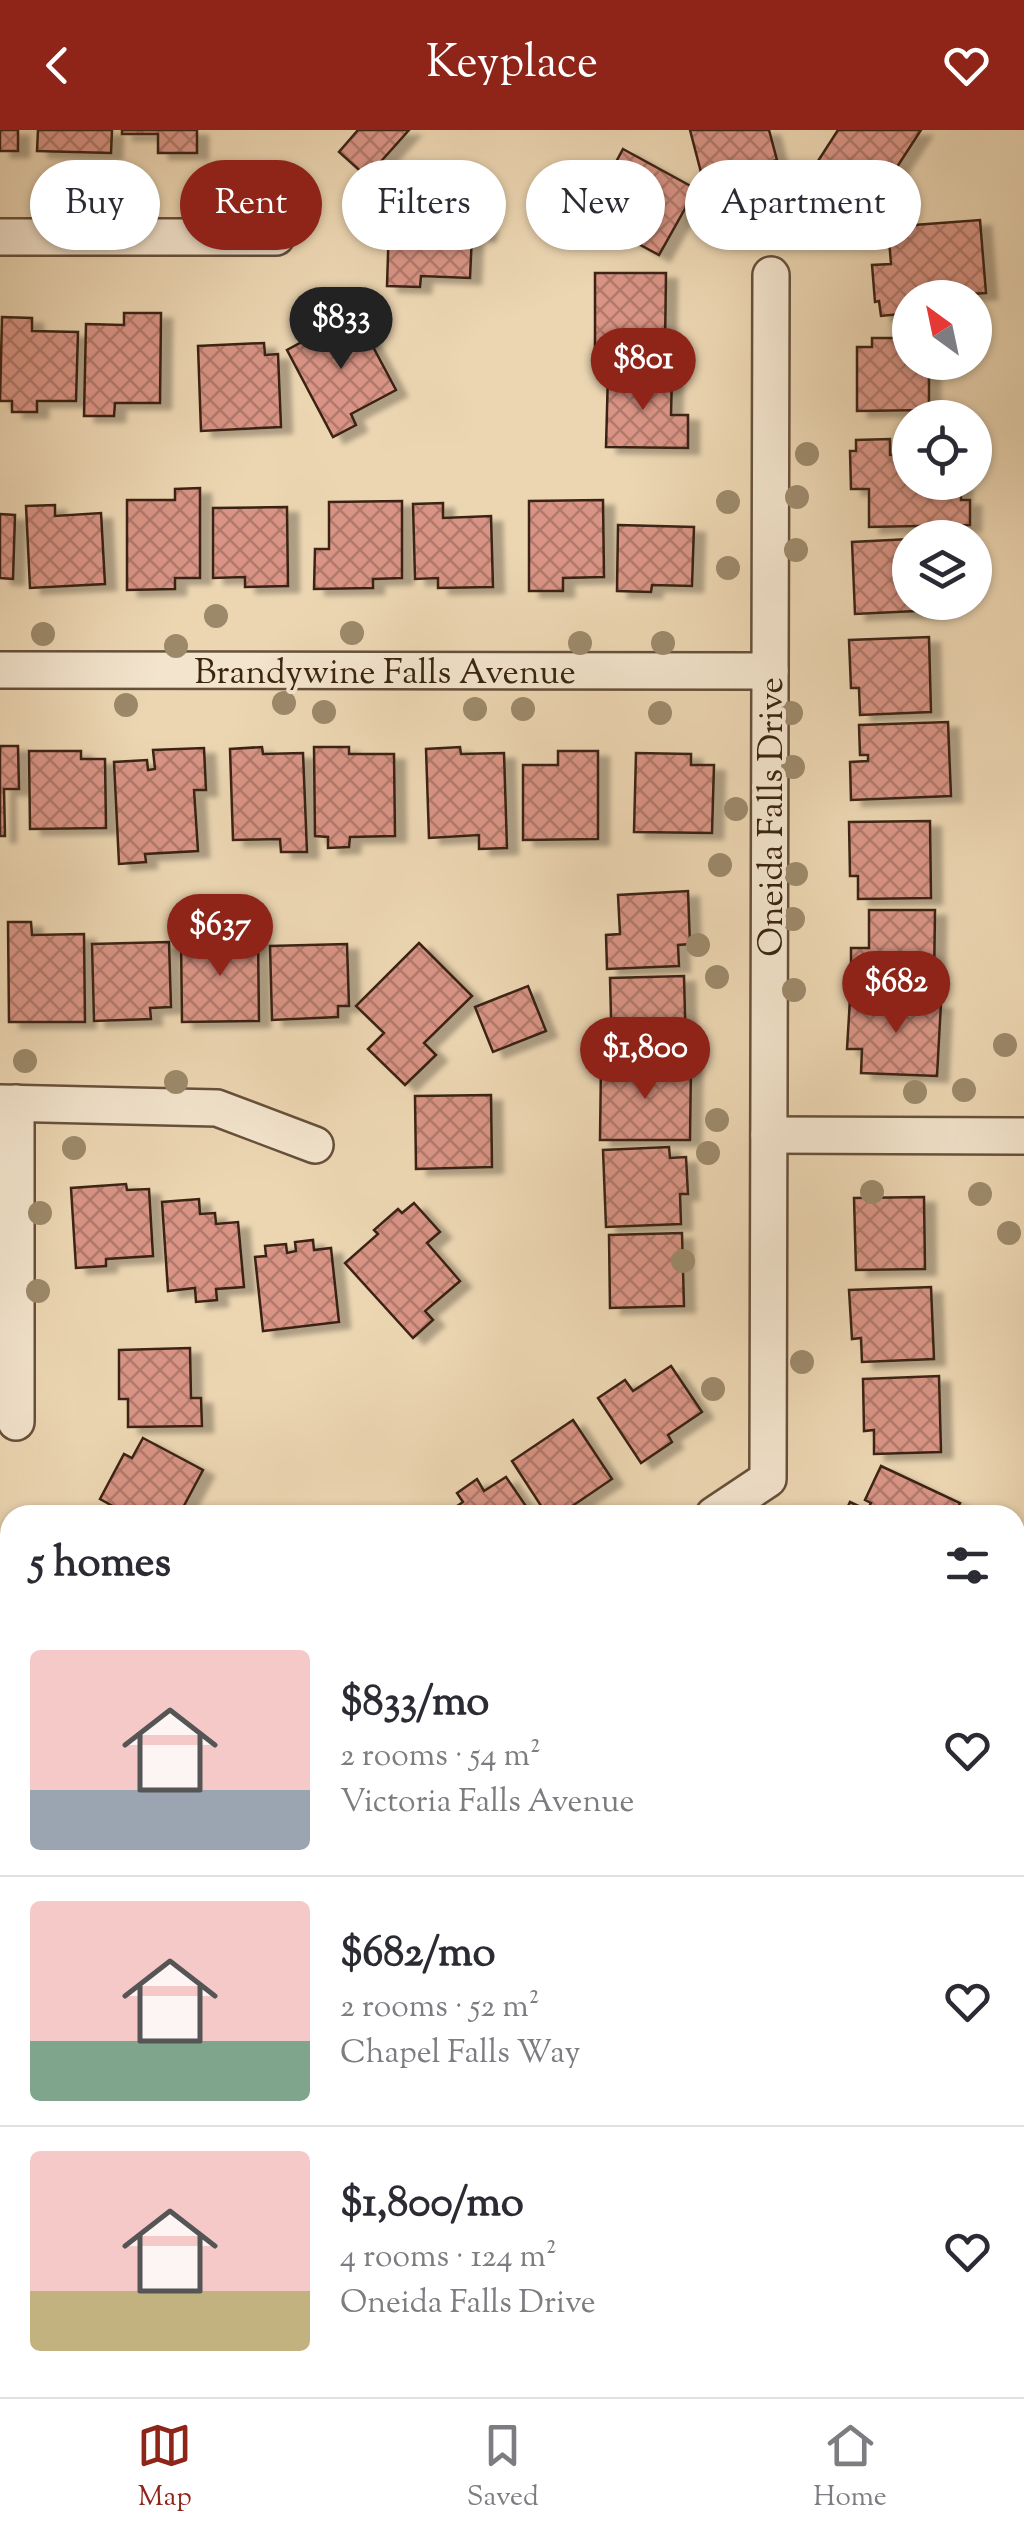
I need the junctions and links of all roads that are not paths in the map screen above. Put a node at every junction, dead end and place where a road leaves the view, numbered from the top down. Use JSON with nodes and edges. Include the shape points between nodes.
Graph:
{"nodes":[{"id":1,"x":0,"y":237,"type":"edge"},
{"id":2,"x":180,"y":237,"type":"edge"},
{"id":3,"x":770,"y":275,"type":"dead end"},
{"id":4,"x":0,"y":670,"type":"edge"},
{"id":5,"x":770,"y":671,"type":"junction"},
{"id":6,"x":8,"y":1103,"type":"edge"},
{"id":7,"x":769,"y":1135,"type":"junction"},
{"id":8,"x":1024,"y":1136,"type":"edge"},
{"id":9,"x":315,"y":1145,"type":"dead end"},
{"id":10,"x":16,"y":1422,"type":"dead end"},
{"id":11,"x":729,"y":1505,"type":"edge"}],
"edges":[{"from":1,"to":2,"type":"street"},
{"from":3,"to":5,"type":"street","name":"Oneida Falls Drive"},
{"from":4,"to":5,"type":"street","name":"Brandywine Falls Avenue"},
{"from":5,"to":7,"type":"street","name":"Oneida Falls Drive"},
{"from":6,"to":9,"type":"street","via":[[216,1108]]},
{"from":6,"to":10,"type":"street"},
{"from":7,"to":8,"type":"street"},
{"from":7,"to":11,"type":"street","name":"Oneida Falls Drive","via":[[768,1479]]}]}
